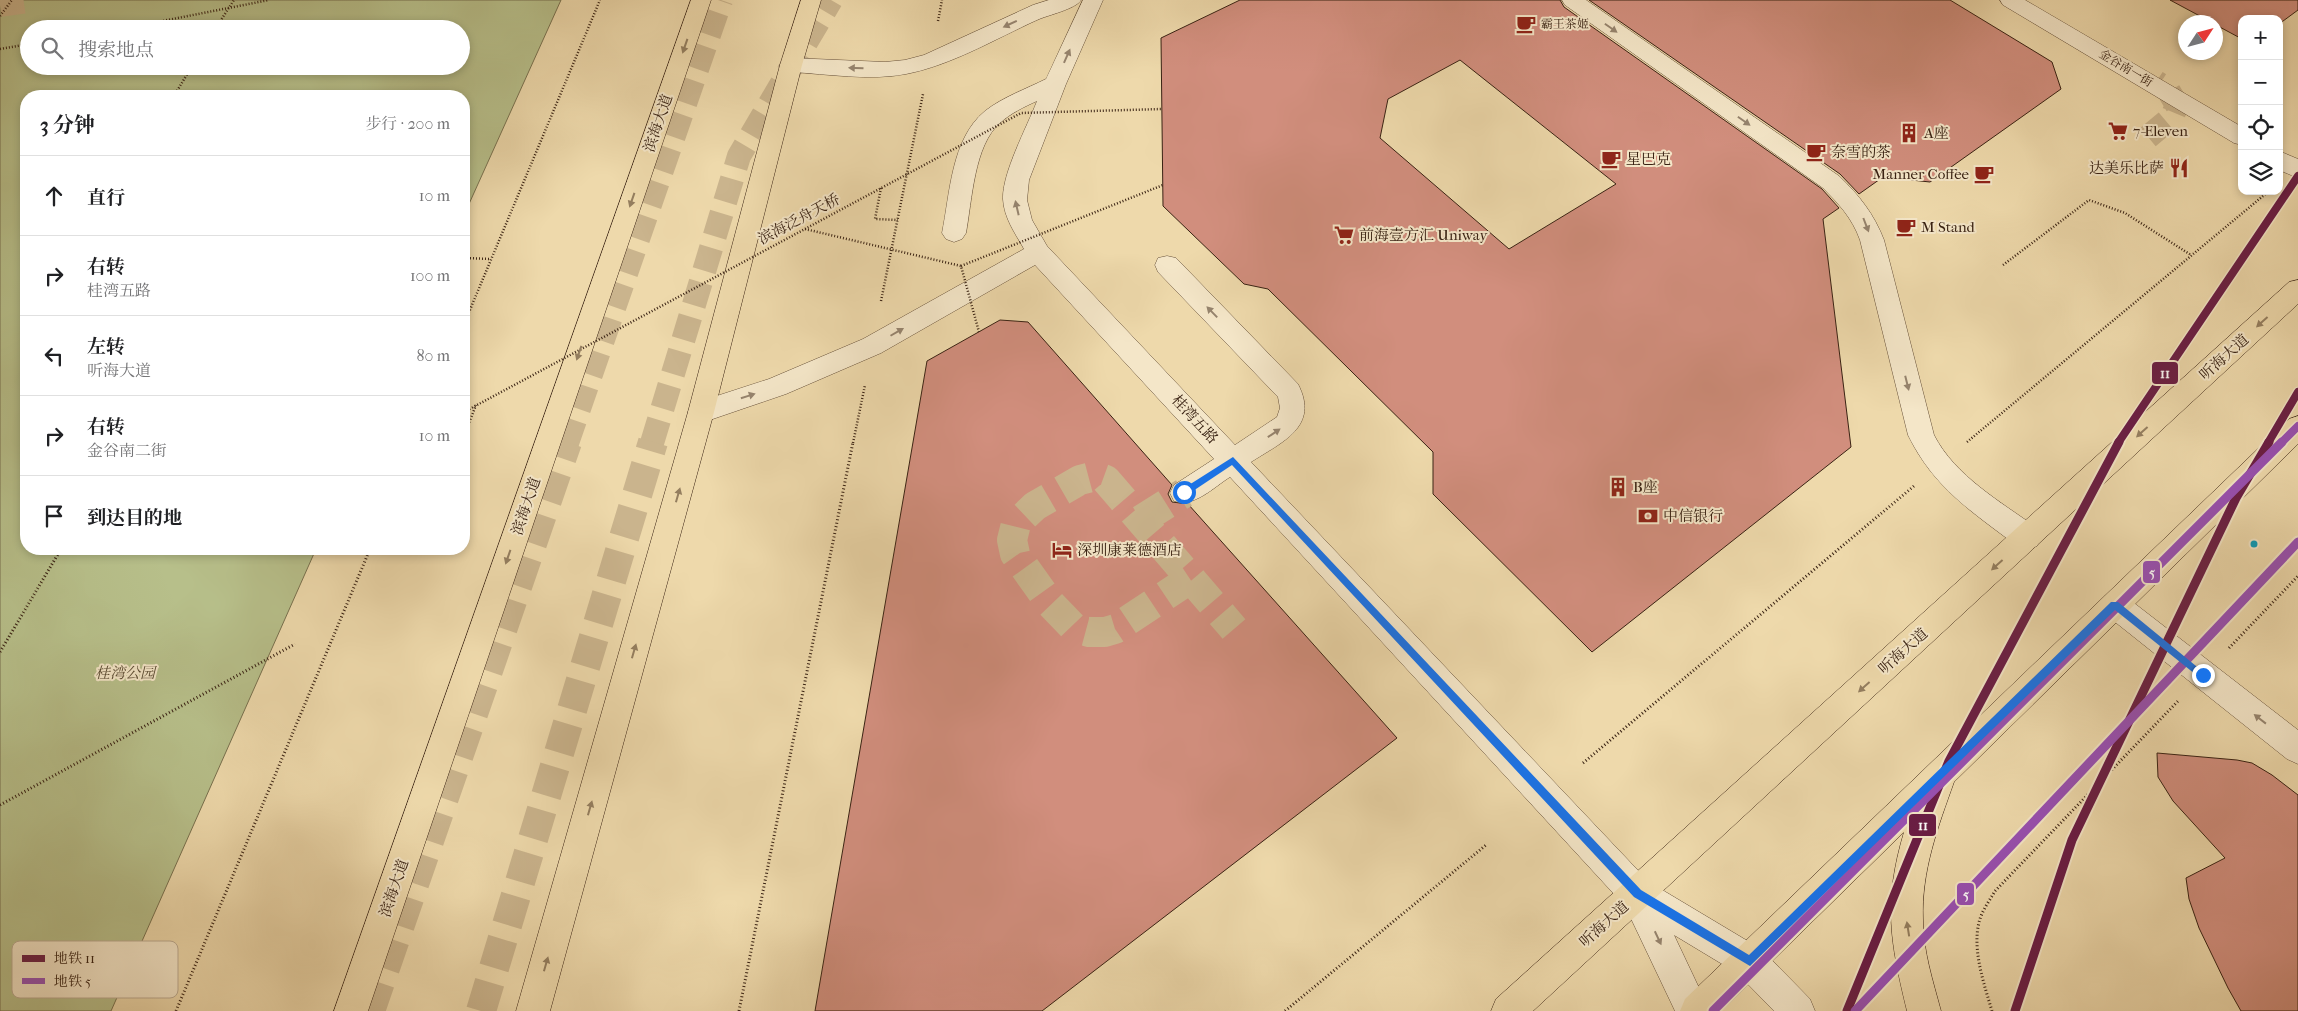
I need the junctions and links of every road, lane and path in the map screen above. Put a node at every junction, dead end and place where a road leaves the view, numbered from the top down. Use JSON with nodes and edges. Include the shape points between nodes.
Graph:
{"nodes":[{"id":1,"x":12,"y":0,"type":"edge"},
{"id":2,"x":234,"y":0,"type":"edge"},
{"id":3,"x":269,"y":0,"type":"edge"},
{"id":4,"x":600,"y":0,"type":"edge"},
{"id":5,"x":700,"y":0,"type":"edge"},
{"id":6,"x":811,"y":0,"type":"edge"},
{"id":7,"x":942,"y":0,"type":"edge"},
{"id":8,"x":1071,"y":0,"type":"edge"},
{"id":9,"x":1093,"y":0,"type":"edge"},
{"id":10,"x":1572,"y":0,"type":"edge"},
{"id":11,"x":2010,"y":0,"type":"edge"},
{"id":12,"x":0,"y":16,"type":"edge"},
{"id":13,"x":168,"y":20,"type":"edge"},
{"id":14,"x":221,"y":20,"type":"edge"},
{"id":15,"x":20,"y":46,"type":"edge"},
{"id":16,"x":0,"y":49,"type":"edge"},
{"id":17,"x":930,"y":61,"type":"junction"},
{"id":18,"x":791,"y":65,"type":"junction"},
{"id":19,"x":187,"y":75,"type":"edge"},
{"id":20,"x":1055,"y":84,"type":"junction"},
{"id":21,"x":178,"y":90,"type":"edge"},
{"id":22,"x":1162,"y":109,"type":"dead end"},
{"id":23,"x":2238,"y":135,"type":"edge"},
{"id":24,"x":2283,"y":161,"type":"edge"},
{"id":25,"x":2298,"y":170,"type":"edge"},
{"id":26,"x":1163,"y":185,"type":"dead end"},
{"id":27,"x":881,"y":188,"type":"junction"},
{"id":28,"x":898,"y":220,"type":"junction"},
{"id":29,"x":805,"y":229,"type":"junction"},
{"id":30,"x":954,"y":233,"type":"dead end"},
{"id":31,"x":1038,"y":252,"type":"junction"},
{"id":32,"x":2191,"y":255,"type":"dead end"},
{"id":33,"x":470,"y":258,"type":"edge"},
{"id":34,"x":491,"y":259,"type":"junction"},
{"id":35,"x":1167,"y":265,"type":"dead end"},
{"id":36,"x":2003,"y":265,"type":"dead end"},
{"id":37,"x":961,"y":266,"type":"junction"},
{"id":38,"x":2298,"y":289,"type":"edge"},
{"id":39,"x":470,"y":310,"type":"edge"},
{"id":40,"x":979,"y":332,"type":"dead end"},
{"id":41,"x":872,"y":346,"type":"junction"},
{"id":42,"x":476,"y":406,"type":"junction"},
{"id":43,"x":470,"y":409,"type":"edge"},
{"id":44,"x":702,"y":412,"type":"junction"},
{"id":45,"x":470,"y":419,"type":"edge"},
{"id":46,"x":2298,"y":428,"type":"edge"},
{"id":47,"x":1233,"y":460,"type":"junction"},
{"id":48,"x":1184,"y":492,"type":"tunnel mouth"},
{"id":49,"x":2027,"y":538,"type":"junction"},
{"id":50,"x":57,"y":555,"type":"edge"},
{"id":51,"x":367,"y":555,"type":"edge"},
{"id":52,"x":2298,"y":576,"type":"edge"},
{"id":53,"x":2114,"y":605,"type":"junction"},
{"id":54,"x":295,"y":644,"type":"dead end"},
{"id":55,"x":0,"y":652,"type":"edge"},
{"id":56,"x":2203,"y":675,"type":"junction"},
{"id":57,"x":2298,"y":749,"type":"edge"},
{"id":58,"x":1945,"y":769,"type":"junction"},
{"id":59,"x":0,"y":805,"type":"edge"},
{"id":60,"x":1486,"y":845,"type":"dead end"},
{"id":61,"x":1637,"y":894,"type":"junction"},
{"id":62,"x":1750,"y":961,"type":"junction"},
{"id":63,"x":176,"y":1011,"type":"edge"},
{"id":64,"x":352,"y":1011,"type":"edge"},
{"id":65,"x":533,"y":1011,"type":"edge"},
{"id":66,"x":739,"y":1011,"type":"edge"},
{"id":67,"x":1285,"y":1011,"type":"edge"},
{"id":68,"x":1508,"y":1011,"type":"edge"},
{"id":69,"x":1692,"y":1011,"type":"edge"},
{"id":70,"x":1697,"y":1011,"type":"edge"},
{"id":71,"x":1798,"y":1011,"type":"edge"},
{"id":72,"x":1924,"y":1011,"type":"edge"},
{"id":73,"x":1992,"y":1011,"type":"edge"}],
"edges":[{"from":1,"to":12,"type":"path"},
{"from":2,"to":14,"type":"path"},
{"from":3,"to":13,"type":"path","bridge":true},
{"from":4,"to":34,"type":"path"},
{"from":5,"to":64,"type":"main road","name":"滨海大道","one_way":true},
{"from":6,"to":18,"type":"main road"},
{"from":7,"to":17,"type":"path"},
{"from":8,"to":17,"type":"street","one_way":true,"via":[[1040,10]]},
{"from":20,"to":9,"type":"street","name":"桂湾五路","one_way":true},
{"from":10,"to":49,"type":"street","one_way":true,"via":[[1832,182],[1850,200],[1865,220],[1872,240],[1926,450],[1938,466]]},
{"from":11,"to":23,"type":"street","name":"金谷南一街"},
{"from":15,"to":16,"type":"path"},
{"from":17,"to":18,"type":"street","one_way":true,"via":[[885,68]]},
{"from":17,"to":28,"type":"path"},
{"from":18,"to":44,"type":"main road"},
{"from":19,"to":21,"type":"path"},
{"from":20,"to":30,"type":"street","via":[[1005,109],[990,119],[977,134]]},
{"from":31,"to":20,"type":"street","name":"桂湾五路","one_way":true,"via":[[1020,221],[1015,200],[1017,180]]},
{"from":22,"to":27,"type":"path","name":"滨海泛舟天桥","bridge":true,"via":[[1021,113]]},
{"from":24,"to":25,"type":"street"},
{"from":26,"to":37,"type":"path","bridge":true},
{"from":27,"to":28,"type":"path","via":[[875,219]]},
{"from":27,"to":29,"type":"path","name":"滨海泛舟天桥","bridge":true},
{"from":28,"to":41,"type":"path"},
{"from":29,"to":37,"type":"path","bridge":true},
{"from":29,"to":42,"type":"path","name":"滨海泛舟天桥","bridge":true},
{"from":41,"to":31,"type":"street","one_way":true},
{"from":31,"to":47,"type":"street","name":"桂湾五路"},
{"from":32,"to":36,"type":"path","via":[[2125,213],[2088,200]]},
{"from":33,"to":34,"type":"path"},
{"from":34,"to":39,"type":"path"},
{"from":47,"to":35,"type":"street","one_way":true,"via":[[1286,425],[1293,413],[1294,402],[1289,391]]},
{"from":37,"to":40,"type":"path","bridge":true},
{"from":38,"to":49,"type":"main road","name":"听海大道","one_way":true},
{"from":44,"to":41,"type":"street","one_way":true,"via":[[777,387]]},
{"from":41,"to":66,"type":"path"},
{"from":42,"to":43,"type":"path","name":"滨海泛舟天桥","bridge":true},
{"from":42,"to":45,"type":"path"},
{"from":65,"to":44,"type":"main road","one_way":true},
{"from":46,"to":53,"type":"main road"},
{"from":47,"to":48,"type":"street"},
{"from":47,"to":61,"type":"street","name":"桂湾五路"},
{"from":49,"to":61,"type":"main road","name":"听海大道","one_way":true},
{"from":50,"to":55,"type":"path"},
{"from":51,"to":63,"type":"path"},
{"from":52,"to":56,"type":"path"},
{"from":53,"to":56,"type":"street"},
{"from":53,"to":58,"type":"main road"},
{"from":54,"to":59,"type":"path"},
{"from":57,"to":56,"type":"street","one_way":true},
{"from":56,"to":73,"type":"path","via":[[1995,891],[1980,920],[1979,955],[1985,992]]},
{"from":58,"to":62,"type":"main road"},
{"from":72,"to":58,"type":"main road","one_way":true,"via":[[1906,921],[1910,866],[1924,814]]},
{"from":60,"to":67,"type":"path"},
{"from":61,"to":62,"type":"street","name":"桂湾五路"},
{"from":61,"to":68,"type":"main road","name":"听海大道"},
{"from":61,"to":69,"type":"street","name":"桂湾五路","one_way":true},
{"from":62,"to":70,"type":"main road"},
{"from":62,"to":71,"type":"street","name":"桂湾五路"}]}
